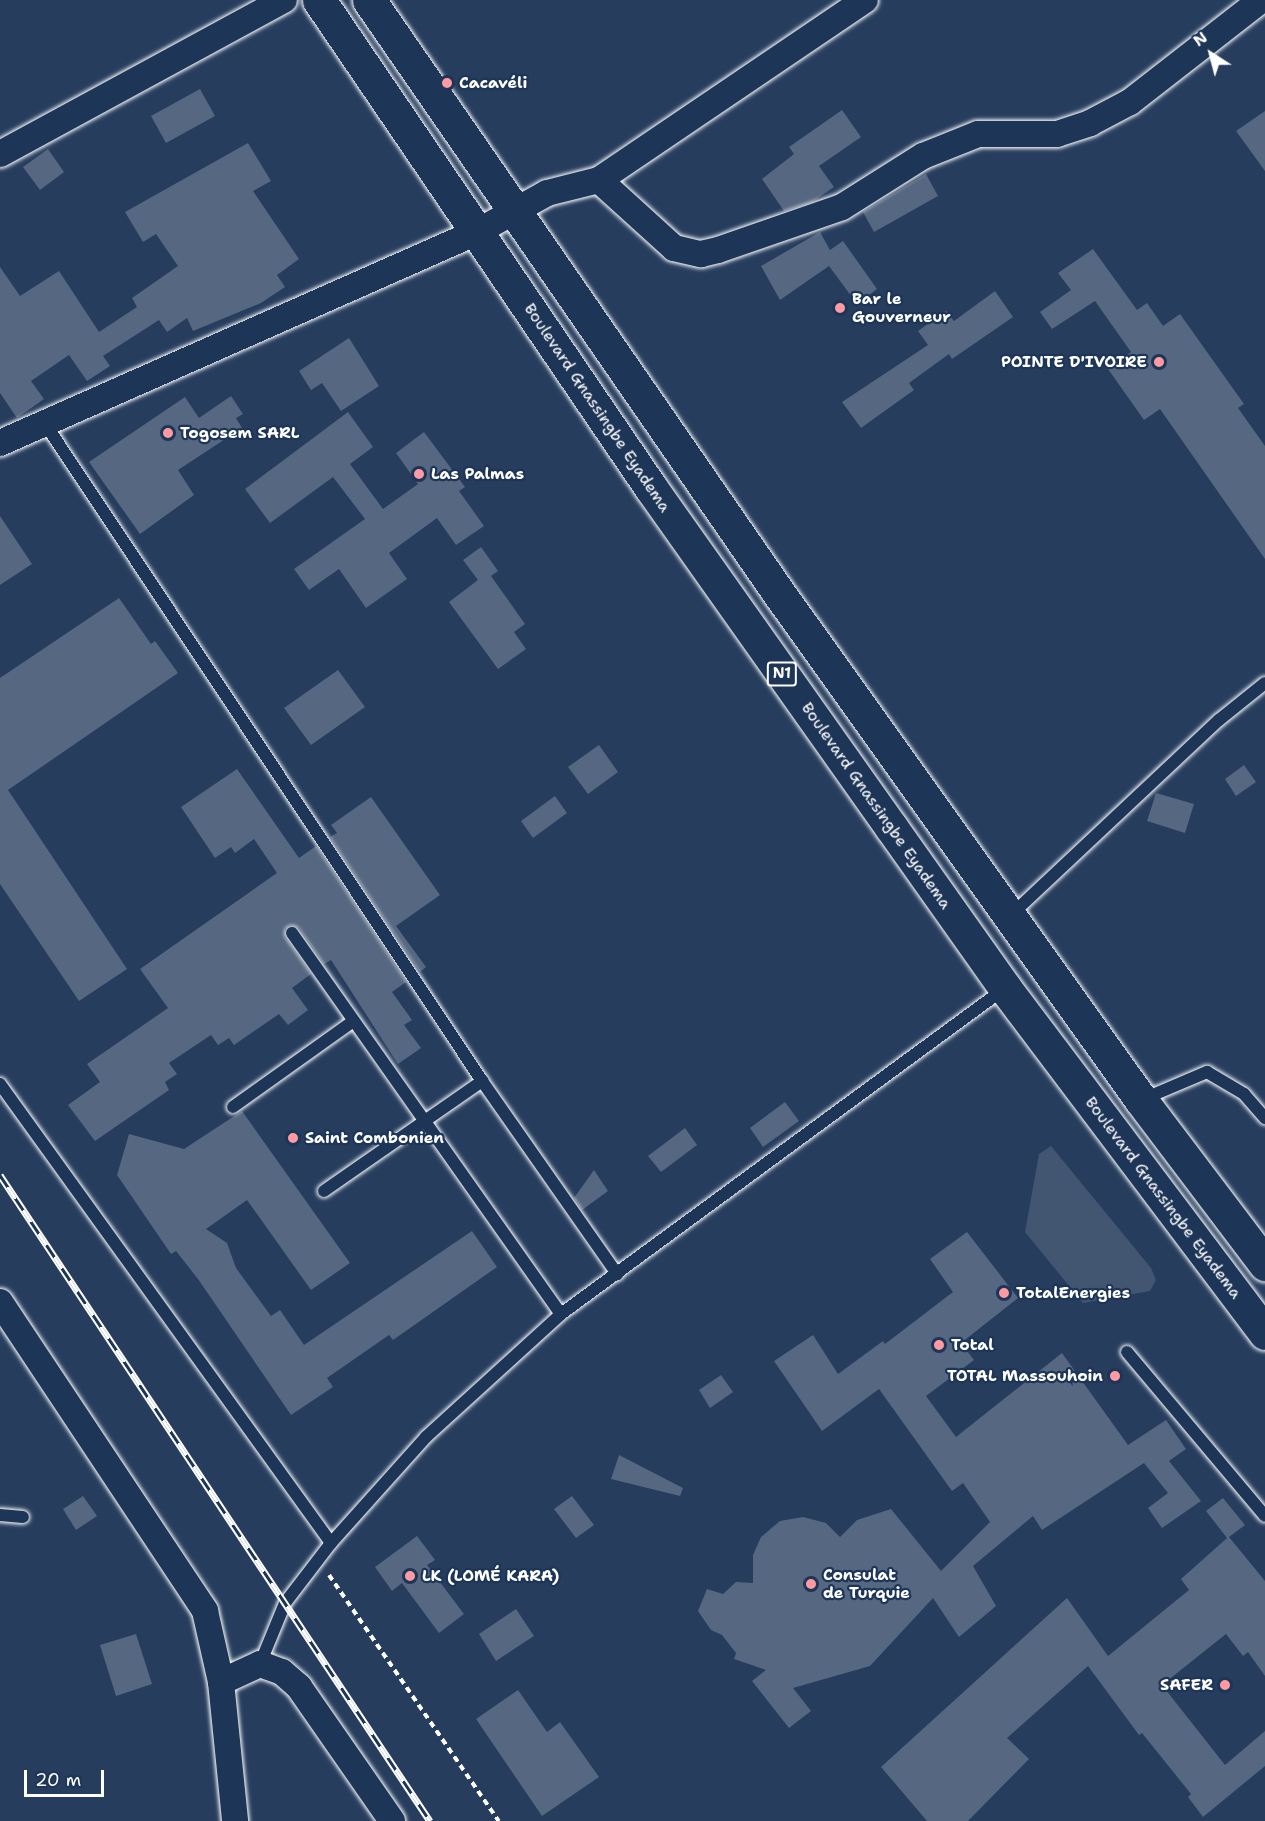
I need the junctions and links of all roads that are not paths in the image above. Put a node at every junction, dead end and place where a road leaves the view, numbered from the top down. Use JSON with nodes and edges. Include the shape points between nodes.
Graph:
{"nodes":[{"id":1,"x":284,"y":0,"type":"edge"},
{"id":2,"x":319,"y":0,"type":"edge"},
{"id":3,"x":369,"y":0,"type":"edge"},
{"id":4,"x":865,"y":0,"type":"edge"},
{"id":5,"x":1261,"y":0,"type":"edge"},
{"id":6,"x":0,"y":154,"type":"edge"},
{"id":7,"x":599,"y":180,"type":"junction"},
{"id":8,"x":515,"y":212,"type":"junction"},
{"id":9,"x":477,"y":232,"type":"junction"},
{"id":10,"x":46,"y":425,"type":"junction"},
{"id":11,"x":0,"y":442,"type":"edge"},
{"id":12,"x":1265,"y":683,"type":"edge"},
{"id":13,"x":1009,"y":916,"type":"junction"},
{"id":14,"x":292,"y":933,"type":"dead end"},
{"id":15,"x":1005,"y":988,"type":"junction"},
{"id":16,"x":352,"y":1022,"type":"junction"},
{"id":17,"x":482,"y":1081,"type":"junction"},
{"id":18,"x":0,"y":1084,"type":"edge"},
{"id":19,"x":1141,"y":1100,"type":"junction"},
{"id":20,"x":233,"y":1107,"type":"dead end"},
{"id":21,"x":1265,"y":1118,"type":"edge"},
{"id":22,"x":424,"y":1122,"type":"junction"},
{"id":23,"x":324,"y":1191,"type":"dead end"},
{"id":24,"x":1265,"y":1264,"type":"edge"},
{"id":25,"x":617,"y":1274,"type":"junction"},
{"id":26,"x":0,"y":1302,"type":"edge"},
{"id":27,"x":561,"y":1314,"type":"junction"},
{"id":28,"x":1265,"y":1333,"type":"edge"},
{"id":29,"x":1127,"y":1352,"type":"dead end"},
{"id":30,"x":0,"y":1515,"type":"edge"},
{"id":31,"x":1265,"y":1516,"type":"edge"},
{"id":32,"x":23,"y":1518,"type":"dead end"},
{"id":33,"x":331,"y":1543,"type":"junction"},
{"id":34,"x":260,"y":1664,"type":"junction"},
{"id":35,"x":221,"y":1682,"type":"junction"},
{"id":36,"x":235,"y":1821,"type":"edge"},
{"id":37,"x":392,"y":1821,"type":"edge"}],
"edges":[{"from":1,"to":6,"type":"street"},
{"from":2,"to":9,"type":"highway","name":"Boulevard Gnassingbe Eyadema","number":"N1"},
{"from":3,"to":8,"type":"highway","number":"N1"},
{"from":4,"to":7,"type":"street"},
{"from":5,"to":7,"type":"street","via":[[1130,102],[1090,123],[1057,134],[978,134],[915,160],[842,207],[718,250],[701,254],[674,248]]},
{"from":7,"to":8,"type":"street","via":[[547,193]]},
{"from":8,"to":9,"type":"street"},
{"from":8,"to":13,"type":"highway","number":"N1"},
{"from":9,"to":10,"type":"street"},
{"from":9,"to":15,"type":"highway","name":"Boulevard Gnassingbe Eyadema","number":"N1","via":[[651,488]]},
{"from":10,"to":11,"type":"street"},
{"from":10,"to":17,"type":"lane"},
{"from":12,"to":13,"type":"lane","via":[[1219,720],[1086,849]]},
{"from":13,"to":19,"type":"highway","number":"N1"},
{"from":14,"to":16,"type":"lane"},
{"from":15,"to":25,"type":"lane"},
{"from":15,"to":28,"type":"highway","name":"Boulevard Gnassingbe Eyadema","number":"N1"},
{"from":16,"to":20,"type":"lane"},
{"from":16,"to":22,"type":"lane"},
{"from":17,"to":22,"type":"lane"},
{"from":17,"to":25,"type":"lane"},
{"from":18,"to":33,"type":"lane"},
{"from":19,"to":21,"type":"lane","via":[[1207,1072],[1244,1094]]},
{"from":19,"to":24,"type":"highway","number":"N1"},
{"from":22,"to":23,"type":"lane"},
{"from":22,"to":27,"type":"lane"},
{"from":25,"to":27,"type":"lane"},
{"from":26,"to":35,"type":"street","via":[[205,1611]]},
{"from":27,"to":33,"type":"lane","via":[[426,1437]]},
{"from":29,"to":31,"type":"lane"},
{"from":30,"to":32,"type":"lane"},
{"from":33,"to":34,"type":"lane","via":[[285,1604]]},
{"from":34,"to":35,"type":"street"},
{"from":34,"to":37,"type":"street","via":[[282,1672],[299,1687]]},
{"from":35,"to":36,"type":"street"}]}
